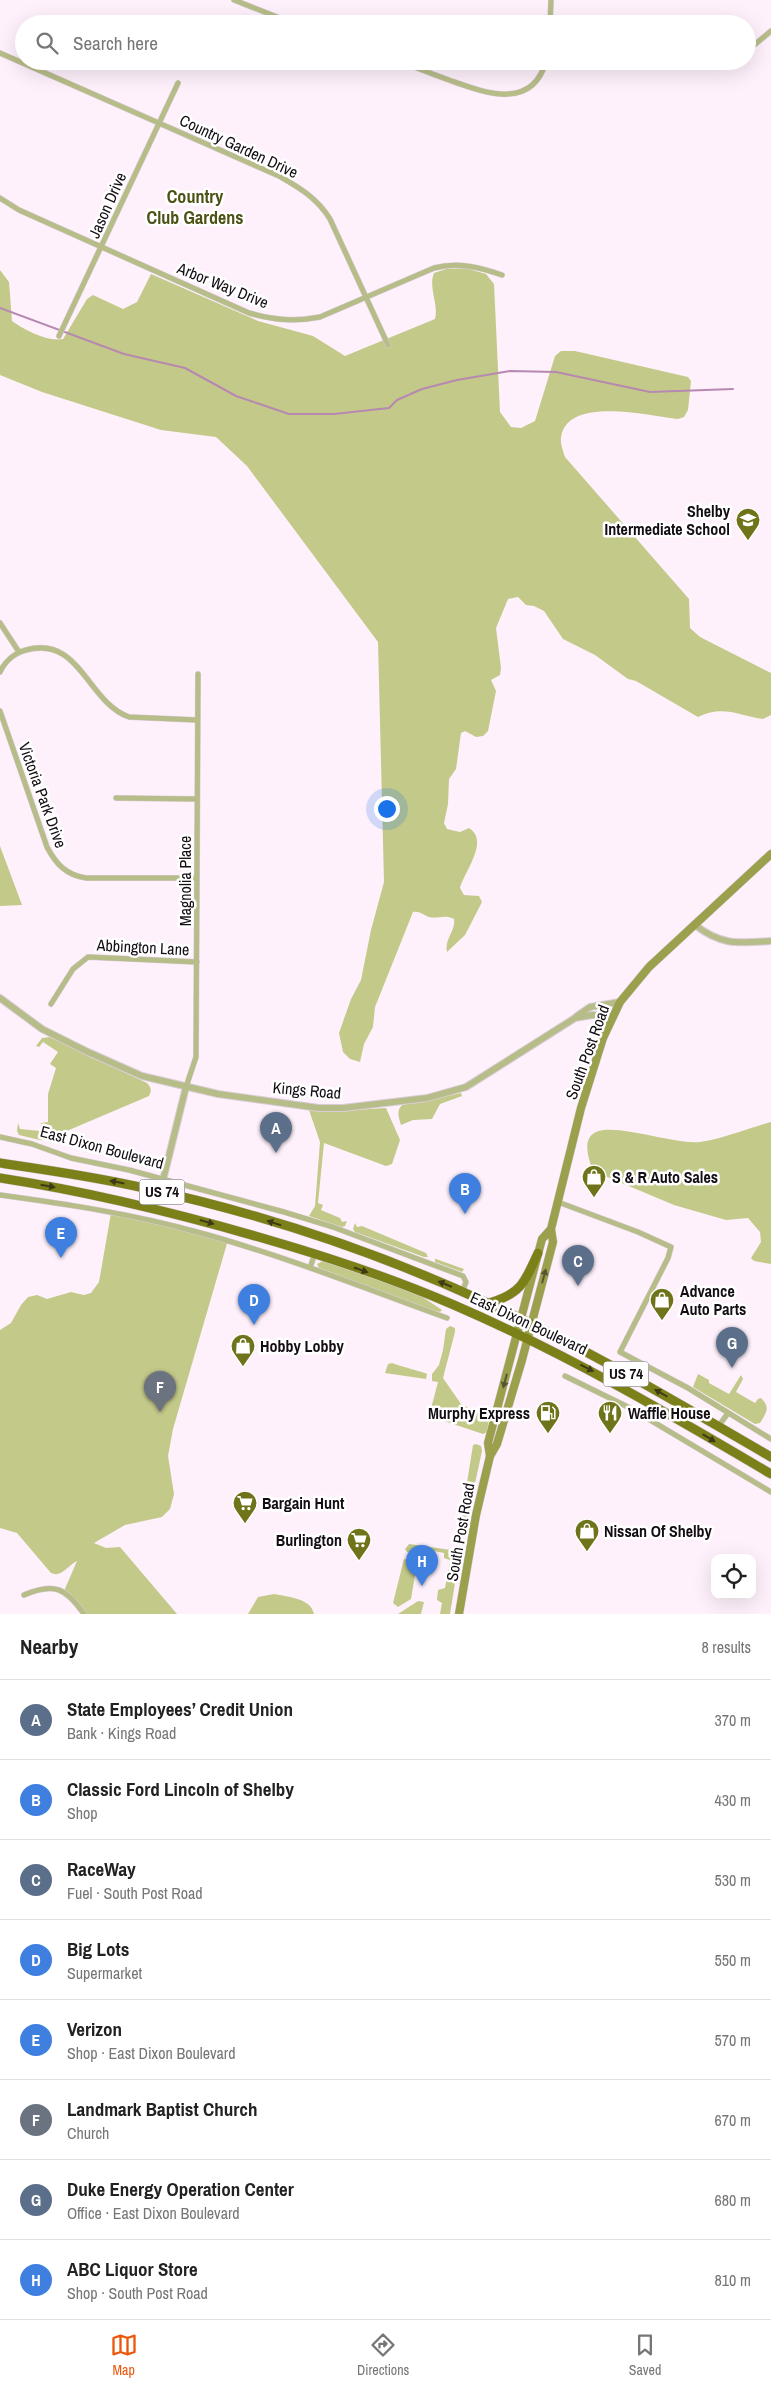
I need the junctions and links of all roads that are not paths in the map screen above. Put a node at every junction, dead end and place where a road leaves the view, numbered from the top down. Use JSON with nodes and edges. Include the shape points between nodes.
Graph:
{"nodes":[{"id":1,"x":234,"y":0,"type":"edge"},
{"id":2,"x":551,"y":0,"type":"edge"},
{"id":3,"x":272,"y":15,"type":"edge"},
{"id":4,"x":550,"y":15,"type":"edge"},
{"id":5,"x":771,"y":31,"type":"edge"},
{"id":6,"x":756,"y":44,"type":"edge"},
{"id":7,"x":0,"y":53,"type":"edge"},
{"id":8,"x":15,"y":60,"type":"edge"},
{"id":9,"x":38,"y":70,"type":"edge"},
{"id":10,"x":423,"y":70,"type":"edge"},
{"id":11,"x":543,"y":70,"type":"edge"},
{"id":12,"x":178,"y":83,"type":"dead end"},
{"id":13,"x":158,"y":123,"type":"junction"},
{"id":14,"x":0,"y":198,"type":"edge"},
{"id":15,"x":102,"y":247,"type":"junction"},
{"id":16,"x":502,"y":275,"type":"dead end"},
{"id":17,"x":365,"y":299,"type":"junction"},
{"id":18,"x":59,"y":336,"type":"dead end"},
{"id":19,"x":388,"y":345,"type":"dead end"},
{"id":20,"x":0,"y":623,"type":"edge"},
{"id":21,"x":19,"y":652,"type":"junction"},
{"id":22,"x":0,"y":672,"type":"edge"},
{"id":23,"x":198,"y":674,"type":"dead end"},
{"id":24,"x":0,"y":710,"type":"edge"},
{"id":25,"x":197,"y":720,"type":"junction"},
{"id":26,"x":116,"y":798,"type":"dead end"},
{"id":27,"x":197,"y":799,"type":"junction"},
{"id":28,"x":771,"y":854,"type":"edge"},
{"id":29,"x":197,"y":878,"type":"junction"},
{"id":30,"x":695,"y":925,"type":"junction"},
{"id":31,"x":771,"y":941,"type":"edge"},
{"id":32,"x":197,"y":962,"type":"junction"},
{"id":33,"x":0,"y":998,"type":"edge"},
{"id":34,"x":620,"y":1002,"type":"junction"},
{"id":35,"x":51,"y":1004,"type":"dead end"},
{"id":36,"x":612,"y":1016,"type":"junction"},
{"id":37,"x":575,"y":1018,"type":"junction"},
{"id":38,"x":186,"y":1087,"type":"junction"},
{"id":39,"x":0,"y":1137,"type":"edge"},
{"id":40,"x":0,"y":1163,"type":"edge"},
{"id":41,"x":34,"y":1168,"type":"junction"},
{"id":42,"x":0,"y":1169,"type":"edge"},
{"id":43,"x":0,"y":1178,"type":"edge"},
{"id":44,"x":163,"y":1180,"type":"junction"},
{"id":45,"x":0,"y":1195,"type":"edge"},
{"id":46,"x":558,"y":1202,"type":"junction"},
{"id":47,"x":551,"y":1229,"type":"junction"},
{"id":48,"x":353,"y":1234,"type":"junction"},
{"id":49,"x":348,"y":1247,"type":"junction"},
{"id":50,"x":538,"y":1253,"type":"junction"},
{"id":51,"x":315,"y":1254,"type":"junction"},
{"id":52,"x":310,"y":1268,"type":"junction"},
{"id":53,"x":462,"y":1292,"type":"junction"},
{"id":54,"x":489,"y":1304,"type":"junction"},
{"id":55,"x":447,"y":1318,"type":"dead end"},
{"id":56,"x":521,"y":1318,"type":"junction"},
{"id":57,"x":532,"y":1324,"type":"junction"},
{"id":58,"x":517,"y":1334,"type":"junction"},
{"id":59,"x":528,"y":1339,"type":"junction"},
{"id":60,"x":565,"y":1376,"type":"dead end"},
{"id":61,"x":637,"y":1395,"type":"junction"},
{"id":62,"x":630,"y":1408,"type":"junction"},
{"id":63,"x":728,"y":1413,"type":"junction"},
{"id":64,"x":718,"y":1427,"type":"junction"},
{"id":65,"x":771,"y":1439,"type":"edge"},
{"id":66,"x":490,"y":1456,"type":"junction"},
{"id":67,"x":771,"y":1457,"type":"edge"},
{"id":68,"x":771,"y":1474,"type":"edge"},
{"id":69,"x":771,"y":1492,"type":"edge"},
{"id":70,"x":24,"y":1595,"type":"dead end"},
{"id":71,"x":84,"y":1614,"type":"edge"},
{"id":72,"x":459,"y":1614,"type":"edge"}],
"edges":[{"from":1,"to":3,"type":"street"},
{"from":2,"to":4,"type":"street"},
{"from":5,"to":6,"type":"street"},
{"from":7,"to":8,"type":"street","name":"Country Garden Drive"},
{"from":9,"to":13,"type":"street","name":"Country Garden Drive"},
{"from":10,"to":11,"type":"street","via":[[482,91],[504,95],[520,92],[533,84]]},
{"from":12,"to":13,"type":"street","name":"Jason Drive"},
{"from":13,"to":15,"type":"street","name":"Jason Drive"},
{"from":13,"to":17,"type":"street","name":"Country Garden Drive","via":[[279,176],[310,194],[330,219]]},
{"from":14,"to":15,"type":"street","name":"Arbor Way Drive","via":[[19,210]]},
{"from":15,"to":17,"type":"street","name":"Arbor Way Drive","via":[[249,313],[278,320],[320,317]]},
{"from":15,"to":18,"type":"street","name":"Jason Drive"},
{"from":16,"to":17,"type":"street","name":"Arbor Way Drive","via":[[469,266],[445,266]]},
{"from":17,"to":19,"type":"street","name":"Country Garden Drive"},
{"from":20,"to":21,"type":"street"},
{"from":21,"to":22,"type":"street","via":[[6,662]]},
{"from":21,"to":25,"type":"street","via":[[46,648],[64,654],[121,714]]},
{"from":23,"to":25,"type":"street","name":"Magnolia Place"},
{"from":24,"to":29,"type":"street","name":"Victoria Park Drive","via":[[47,847],[57,864],[75,876],[86,878]]},
{"from":25,"to":27,"type":"street","name":"Magnolia Place"},
{"from":26,"to":27,"type":"street"},
{"from":27,"to":29,"type":"street","name":"Magnolia Place"},
{"from":28,"to":30,"type":"main road","name":"South Post Road"},
{"from":29,"to":32,"type":"street","name":"Magnolia Place"},
{"from":30,"to":31,"type":"street","via":[[724,942]]},
{"from":30,"to":34,"type":"main road","name":"South Post Road","via":[[649,967]]},
{"from":32,"to":35,"type":"street","name":"Abbington Lane","via":[[88,957],[73,969]]},
{"from":32,"to":38,"type":"street","name":"Magnolia Place","via":[[196,1057]]},
{"from":33,"to":38,"type":"street","name":"Kings Road","via":[[42,1029],[88,1052],[142,1076]]},
{"from":34,"to":36,"type":"main road","name":"South Post Road"},
{"from":34,"to":37,"type":"street","via":[[590,1007]]},
{"from":36,"to":37,"type":"street","name":"Kings Road"},
{"from":36,"to":46,"type":"main road","name":"South Post Road","via":[[594,1065]]},
{"from":37,"to":38,"type":"street","name":"Kings Road","via":[[466,1087],[426,1098],[319,1108]]},
{"from":38,"to":44,"type":"street"},
{"from":39,"to":44,"type":"street","name":"East Dixon Boulevard"},
{"from":40,"to":41,"type":"highway","name":"East Dixon Boulevard","number":"US 74"},
{"from":41,"to":42,"type":"highway","via":[[21,1171]]},
{"from":49,"to":41,"type":"highway","name":"East Dixon Boulevard","number":"US 74","one_way":true,"via":[[196,1201]]},
{"from":43,"to":51,"type":"highway","name":"East Dixon Boulevard","number":"US 74","one_way":true,"via":[[147,1206]]},
{"from":44,"to":48,"type":"street","name":"East Dixon Boulevard"},
{"from":45,"to":52,"type":"street","name":"East Dixon Boulevard","via":[[195,1231]]},
{"from":46,"to":47,"type":"main road","name":"South Post Road"},
{"from":46,"to":63,"type":"street","via":[[671,1247],[620,1352]]},
{"from":47,"to":50,"type":"main road","name":"South Post Road","via":[[542,1239]]},
{"from":57,"to":47,"type":"main road","name":"South Post Road","one_way":true,"via":[[553,1242]]},
{"from":48,"to":49,"type":"street"},
{"from":48,"to":53,"type":"street","name":"East Dixon Boulevard","via":[[464,1276],[466,1282]]},
{"from":53,"to":49,"type":"highway","name":"East Dixon Boulevard","number":"US 74","one_way":true},
{"from":50,"to":54,"type":"highway","via":[[520,1289]]},
{"from":50,"to":56,"type":"main road","name":"South Post Road"},
{"from":51,"to":52,"type":"street"},
{"from":51,"to":58,"type":"highway","name":"East Dixon Boulevard","number":"US 74","one_way":true,"via":[[410,1287]]},
{"from":52,"to":55,"type":"street","name":"East Dixon Boulevard"},
{"from":53,"to":54,"type":"highway","name":"East Dixon Boulevard","number":"US 74"},
{"from":54,"to":56,"type":"highway","name":"East Dixon Boulevard","number":"US 74"},
{"from":56,"to":57,"type":"highway","name":"East Dixon Boulevard","number":"US 74"},
{"from":56,"to":58,"type":"main road","name":"South Post Road"},
{"from":57,"to":59,"type":"main road","name":"South Post Road"},
{"from":64,"to":57,"type":"highway","name":"East Dixon Boulevard","number":"US 74","one_way":true},
{"from":58,"to":59,"type":"highway","name":"East Dixon Boulevard","number":"US 74"},
{"from":58,"to":66,"type":"main road","name":"South Post Road","one_way":true,"via":[[488,1443]]},
{"from":59,"to":61,"type":"highway","name":"East Dixon Boulevard","number":"US 74","one_way":true},
{"from":59,"to":66,"type":"main road","name":"South Post Road","via":[[497,1444]]},
{"from":60,"to":62,"type":"street","name":"East Dixon Boulevard"},
{"from":61,"to":62,"type":"street"},
{"from":61,"to":68,"type":"highway","name":"East Dixon Boulevard","number":"US 74","one_way":true},
{"from":62,"to":69,"type":"street","name":"East Dixon Boulevard"},
{"from":63,"to":64,"type":"street"},
{"from":63,"to":65,"type":"street"},
{"from":64,"to":67,"type":"highway","name":"East Dixon Boulevard","number":"US 74"},
{"from":66,"to":72,"type":"main road","name":"South Post Road"},
{"from":70,"to":71,"type":"street","via":[[38,1589],[64,1591]]}]}
